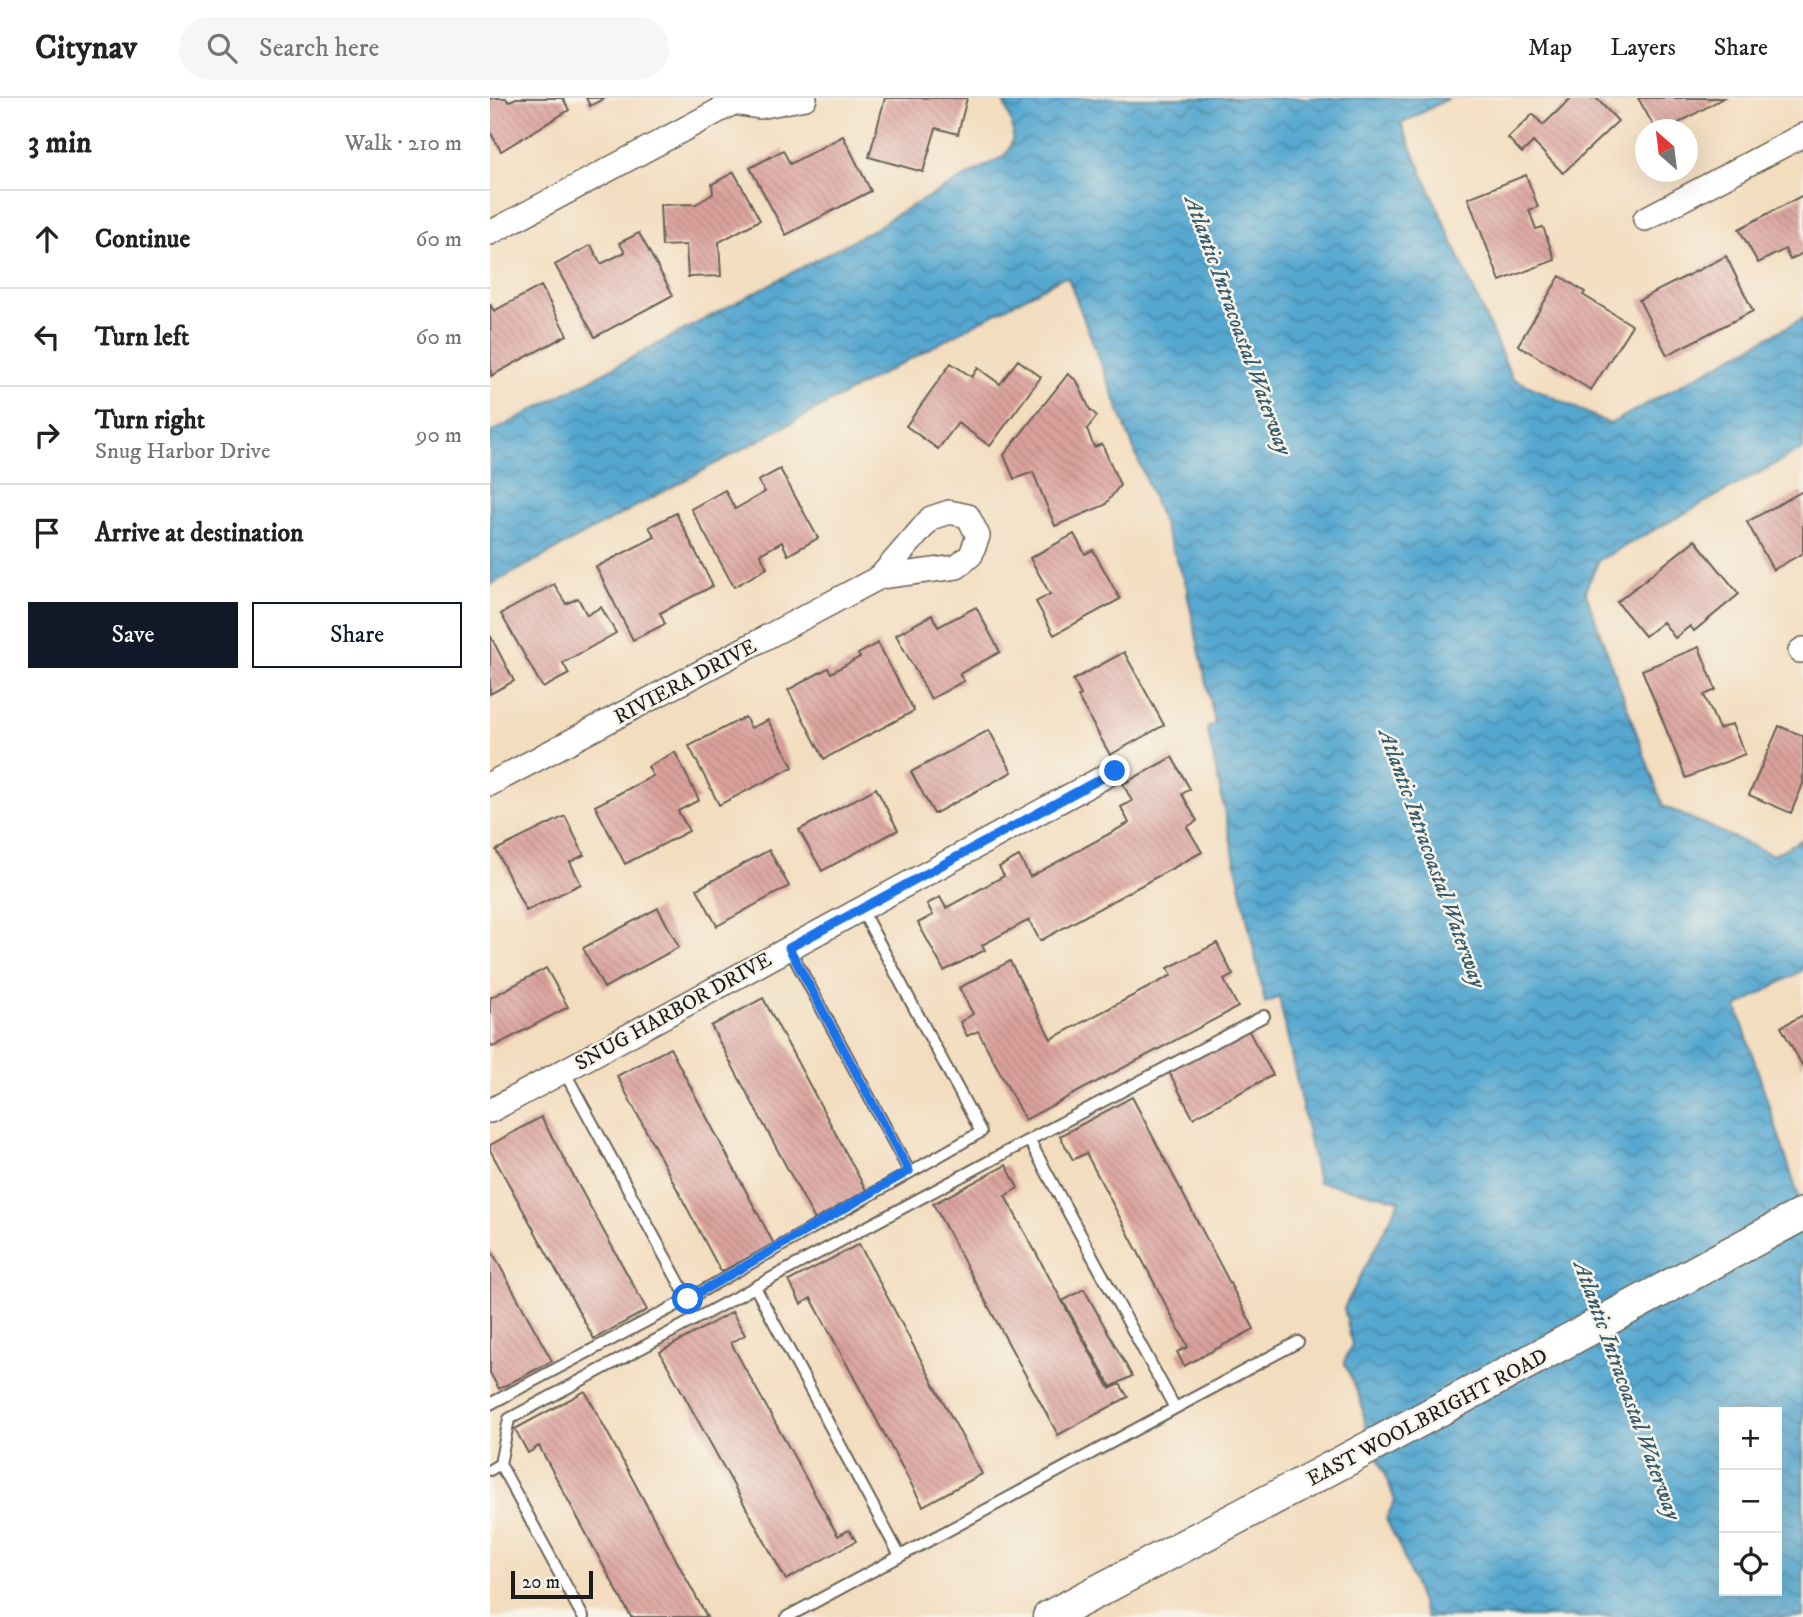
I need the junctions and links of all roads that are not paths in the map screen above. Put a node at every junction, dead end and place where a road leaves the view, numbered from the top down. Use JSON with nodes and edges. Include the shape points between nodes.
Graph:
{"nodes":[{"id":1,"x":805,"y":98,"type":"edge"},
{"id":2,"x":734,"y":100,"type":"edge"},
{"id":3,"x":1803,"y":135,"type":"edge"},
{"id":4,"x":1645,"y":219,"type":"dead end"},
{"id":5,"x":490,"y":233,"type":"edge"},
{"id":6,"x":880,"y":577,"type":"dead end"},
{"id":7,"x":1115,"y":771,"type":"dead end"},
{"id":8,"x":490,"y":784,"type":"edge"},
{"id":9,"x":861,"y":909,"type":"junction"},
{"id":10,"x":789,"y":948,"type":"junction"},
{"id":11,"x":1264,"y":1016,"type":"dead end"},
{"id":12,"x":564,"y":1071,"type":"junction"},
{"id":13,"x":490,"y":1111,"type":"edge"},
{"id":14,"x":1029,"y":1140,"type":"junction"},
{"id":15,"x":909,"y":1171,"type":"junction"},
{"id":16,"x":1803,"y":1214,"type":"edge"},
{"id":17,"x":755,"y":1287,"type":"junction"},
{"id":18,"x":688,"y":1299,"type":"junction"},
{"id":19,"x":1298,"y":1342,"type":"dead end"},
{"id":20,"x":490,"y":1404,"type":"edge"},
{"id":21,"x":1175,"y":1408,"type":"junction"},
{"id":22,"x":495,"y":1467,"type":"edge"},
{"id":23,"x":900,"y":1556,"type":"junction"},
{"id":24,"x":583,"y":1617,"type":"edge"},
{"id":25,"x":787,"y":1617,"type":"edge"},
{"id":26,"x":1049,"y":1617,"type":"edge"}],
"edges":[{"from":1,"to":2,"type":"street","via":[[759,107]]},
{"from":2,"to":5,"type":"street"},
{"from":3,"to":4,"type":"street"},
{"from":6,"to":8,"type":"street","name":"RIVIERA DRIVE"},
{"from":7,"to":9,"type":"street","name":"SNUG HARBOR DRIVE"},
{"from":9,"to":10,"type":"street","name":"SNUG HARBOR DRIVE"},
{"from":9,"to":15,"type":"lane","via":[[981,1132]]},
{"from":10,"to":12,"type":"street","name":"SNUG HARBOR DRIVE"},
{"from":10,"to":15,"type":"lane"},
{"from":11,"to":14,"type":"lane"},
{"from":12,"to":13,"type":"street","name":"SNUG HARBOR DRIVE"},
{"from":12,"to":18,"type":"lane"},
{"from":14,"to":17,"type":"lane"},
{"from":14,"to":21,"type":"lane"},
{"from":15,"to":18,"type":"lane"},
{"from":16,"to":26,"type":"main road","name":"EAST WOOLBRIGHT ROAD"},
{"from":17,"to":22,"type":"lane","via":[[509,1419]]},
{"from":17,"to":23,"type":"lane"},
{"from":18,"to":20,"type":"lane"},
{"from":19,"to":21,"type":"lane"},
{"from":21,"to":23,"type":"lane"},
{"from":22,"to":24,"type":"lane"},
{"from":23,"to":25,"type":"lane"}]}
